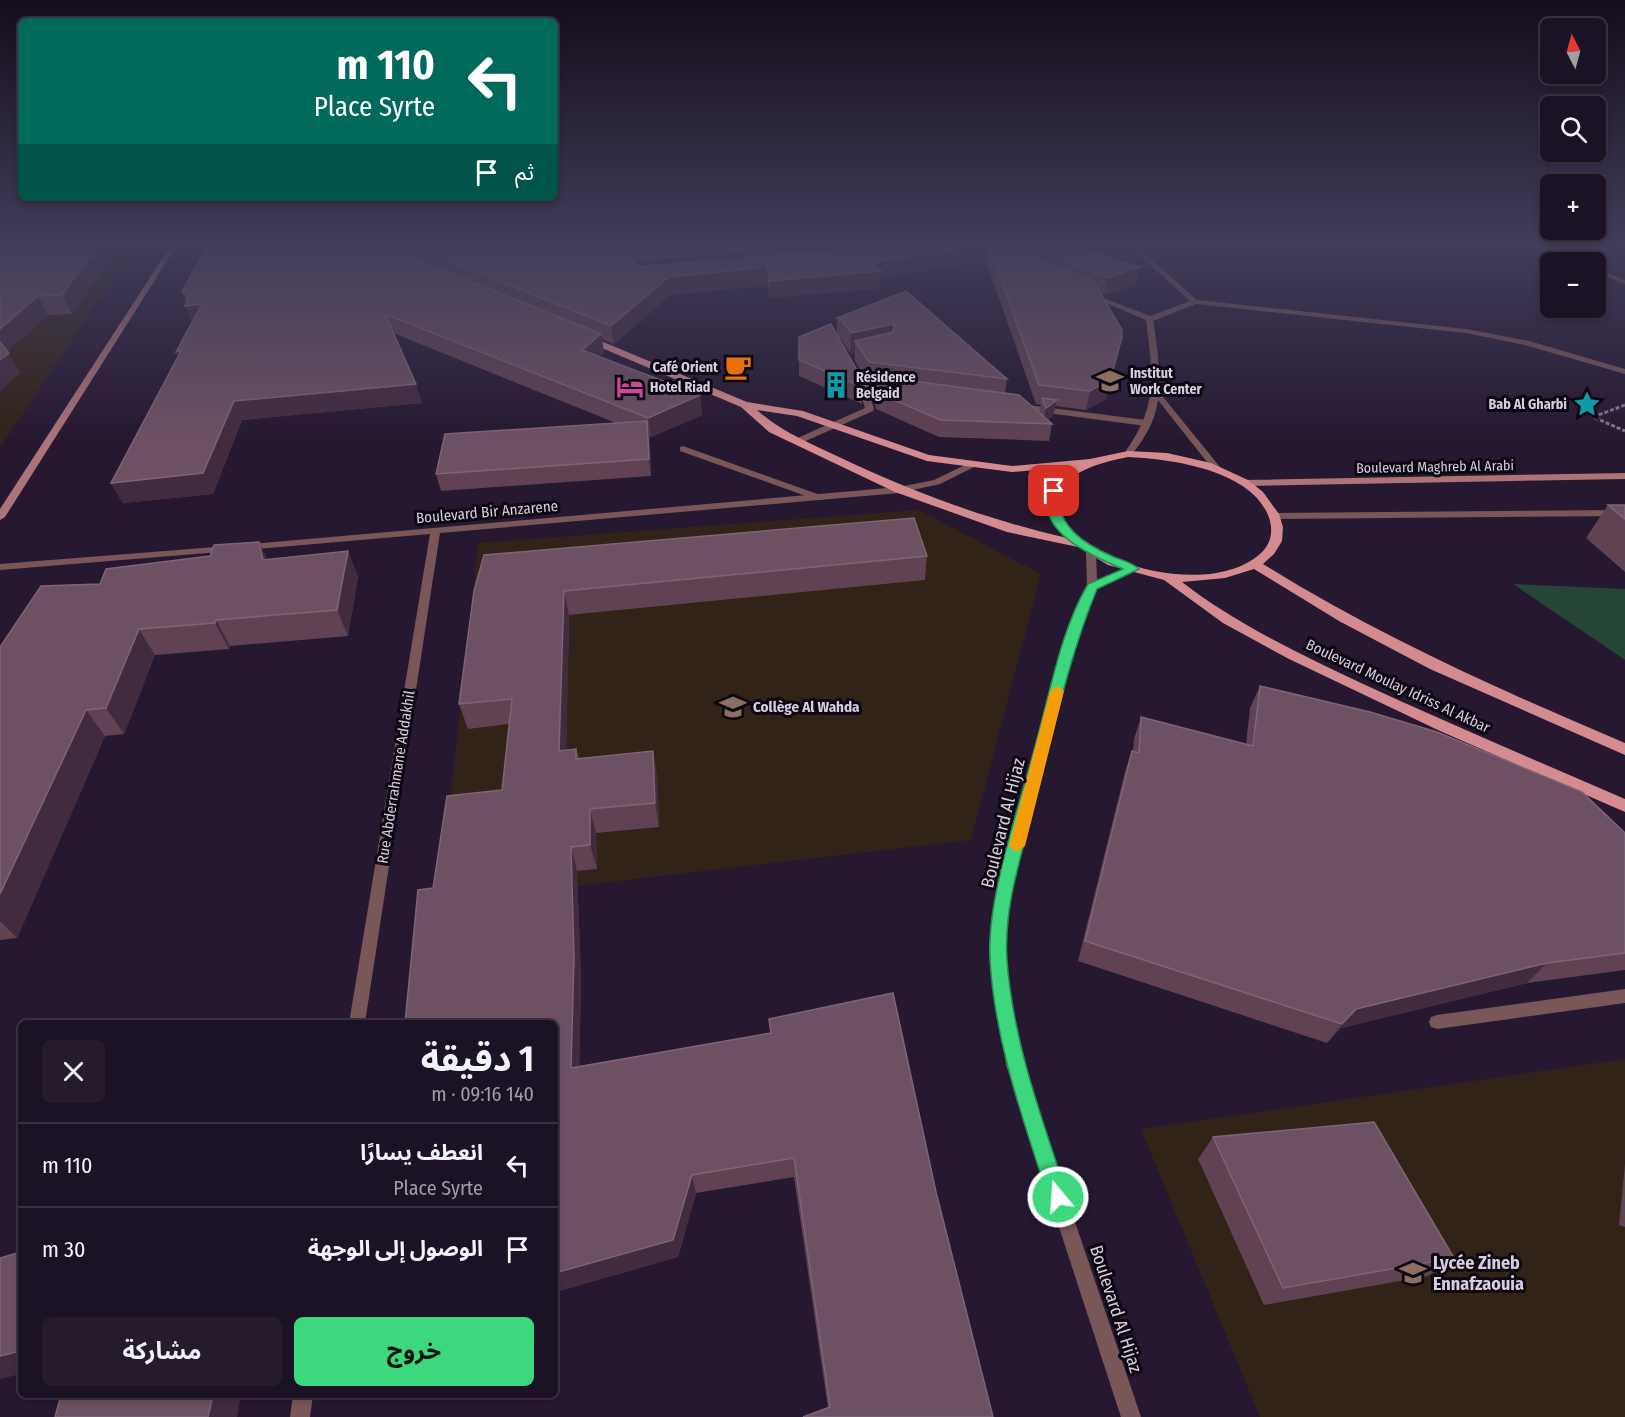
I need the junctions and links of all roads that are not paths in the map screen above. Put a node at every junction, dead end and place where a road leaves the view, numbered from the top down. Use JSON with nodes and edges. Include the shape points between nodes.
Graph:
{"nodes":[{"id":1,"x":134,"y":308,"type":"edge"},
{"id":2,"x":1123,"y":308,"type":"edge"},
{"id":3,"x":1179,"y":308,"type":"edge"},
{"id":4,"x":1250,"y":308,"type":"edge"},
{"id":5,"x":1150,"y":319,"type":"junction"},
{"id":6,"x":573,"y":333,"type":"edge"},
{"id":7,"x":1625,"y":372,"type":"edge"},
{"id":8,"x":856,"y":373,"type":"edge"},
{"id":9,"x":864,"y":387,"type":"junction"},
{"id":10,"x":899,"y":392,"type":"edge"},
{"id":11,"x":1157,"y":394,"type":"junction"},
{"id":12,"x":745,"y":405,"type":"junction"},
{"id":13,"x":1005,"y":405,"type":"edge"},
{"id":14,"x":1146,"y":423,"type":"junction"},
{"id":15,"x":836,"y":426,"type":"junction"},
{"id":16,"x":796,"y":442,"type":"junction"},
{"id":17,"x":683,"y":449,"type":"dead end"},
{"id":18,"x":1128,"y":454,"type":"junction"},
{"id":19,"x":1088,"y":462,"type":"junction"},
{"id":20,"x":971,"y":465,"type":"junction"},
{"id":21,"x":1217,"y":469,"type":"junction"},
{"id":22,"x":1625,"y":476,"type":"edge"},
{"id":23,"x":1245,"y":483,"type":"junction"},
{"id":24,"x":899,"y":490,"type":"junction"},
{"id":25,"x":820,"y":498,"type":"junction"},
{"id":26,"x":1625,"y":513,"type":"edge"},
{"id":27,"x":1275,"y":516,"type":"junction"},
{"id":28,"x":0,"y":517,"type":"edge"},
{"id":29,"x":435,"y":531,"type":"junction"},
{"id":30,"x":1086,"y":548,"type":"junction"},
{"id":31,"x":1255,"y":564,"type":"junction"},
{"id":32,"x":0,"y":567,"type":"edge"},
{"id":33,"x":1133,"y":569,"type":"junction"},
{"id":34,"x":1167,"y":576,"type":"junction"},
{"id":35,"x":1092,"y":587,"type":"junction"},
{"id":36,"x":1625,"y":749,"type":"edge"},
{"id":37,"x":1625,"y":806,"type":"edge"},
{"id":38,"x":1625,"y":996,"type":"edge"},
{"id":39,"x":357,"y":1020,"type":"edge"},
{"id":40,"x":1437,"y":1022,"type":"dead end"},
{"id":41,"x":303,"y":1398,"type":"edge"},
{"id":42,"x":300,"y":1417,"type":"edge"},
{"id":43,"x":1131,"y":1417,"type":"edge"}],
"edges":[{"from":1,"to":28,"type":"main road"},
{"from":2,"to":5,"type":"street"},
{"from":3,"to":5,"type":"street"},
{"from":4,"to":7,"type":"street","via":[[1491,335]]},
{"from":5,"to":11,"type":"street"},
{"from":6,"to":12,"type":"main road"},
{"from":8,"to":9,"type":"street"},
{"from":9,"to":10,"type":"street"},
{"from":9,"to":15,"type":"street","via":[[870,409]]},
{"from":11,"to":14,"type":"street"},
{"from":11,"to":21,"type":"street"},
{"from":12,"to":15,"type":"main road","via":[[799,413]]},
{"from":12,"to":16,"type":"main road","via":[[773,430]]},
{"from":13,"to":14,"type":"street"},
{"from":14,"to":18,"type":"street","via":[[1141,438]]},
{"from":15,"to":16,"type":"street"},
{"from":15,"to":20,"type":"main road","via":[[907,453]]},
{"from":16,"to":24,"type":"main road"},
{"from":17,"to":25,"type":"street"},
{"from":18,"to":19,"type":"main road"},
{"from":18,"to":21,"type":"main road","via":[[1173,457]]},
{"from":19,"to":20,"type":"main road","via":[[1012,469]]},
{"from":19,"to":30,"type":"main road","via":[[1061,479],[1052,504],[1066,532]]},
{"from":20,"to":24,"type":"street","name":"Boulevard Bir Anzarene","via":[[938,482]]},
{"from":21,"to":23,"type":"main road"},
{"from":22,"to":23,"type":"main road","name":"Boulevard Maghreb Al Arabi"},
{"from":23,"to":27,"type":"main road"},
{"from":24,"to":25,"type":"street","name":"Boulevard Bir Anzarene"},
{"from":24,"to":30,"type":"main road","via":[[1011,529]]},
{"from":25,"to":29,"type":"street","name":"Boulevard Bir Anzarene"},
{"from":26,"to":27,"type":"street"},
{"from":27,"to":31,"type":"main road","via":[[1276,542]]},
{"from":29,"to":32,"type":"street","name":"Boulevard Bir Anzarene"},
{"from":29,"to":39,"type":"street","name":"Rue Abderrahmane Addakhil"},
{"from":30,"to":33,"type":"main road"},
{"from":30,"to":35,"type":"street","name":"Boulevard Al Hijaz"},
{"from":31,"to":34,"type":"main road","via":[[1216,576]]},
{"from":31,"to":36,"type":"main road","via":[[1373,636],[1466,682]]},
{"from":33,"to":34,"type":"main road"},
{"from":33,"to":35,"type":"street"},
{"from":34,"to":37,"type":"main road","name":"Boulevard Moulay Idriss Al Akbar","via":[[1196,601],[1297,657],[1424,719]]},
{"from":35,"to":43,"type":"street","name":"Boulevard Al Hijaz","via":[[1067,651],[1003,898],[998,959],[1014,1065]]},
{"from":38,"to":40,"type":"street"},
{"from":41,"to":42,"type":"street"}]}
